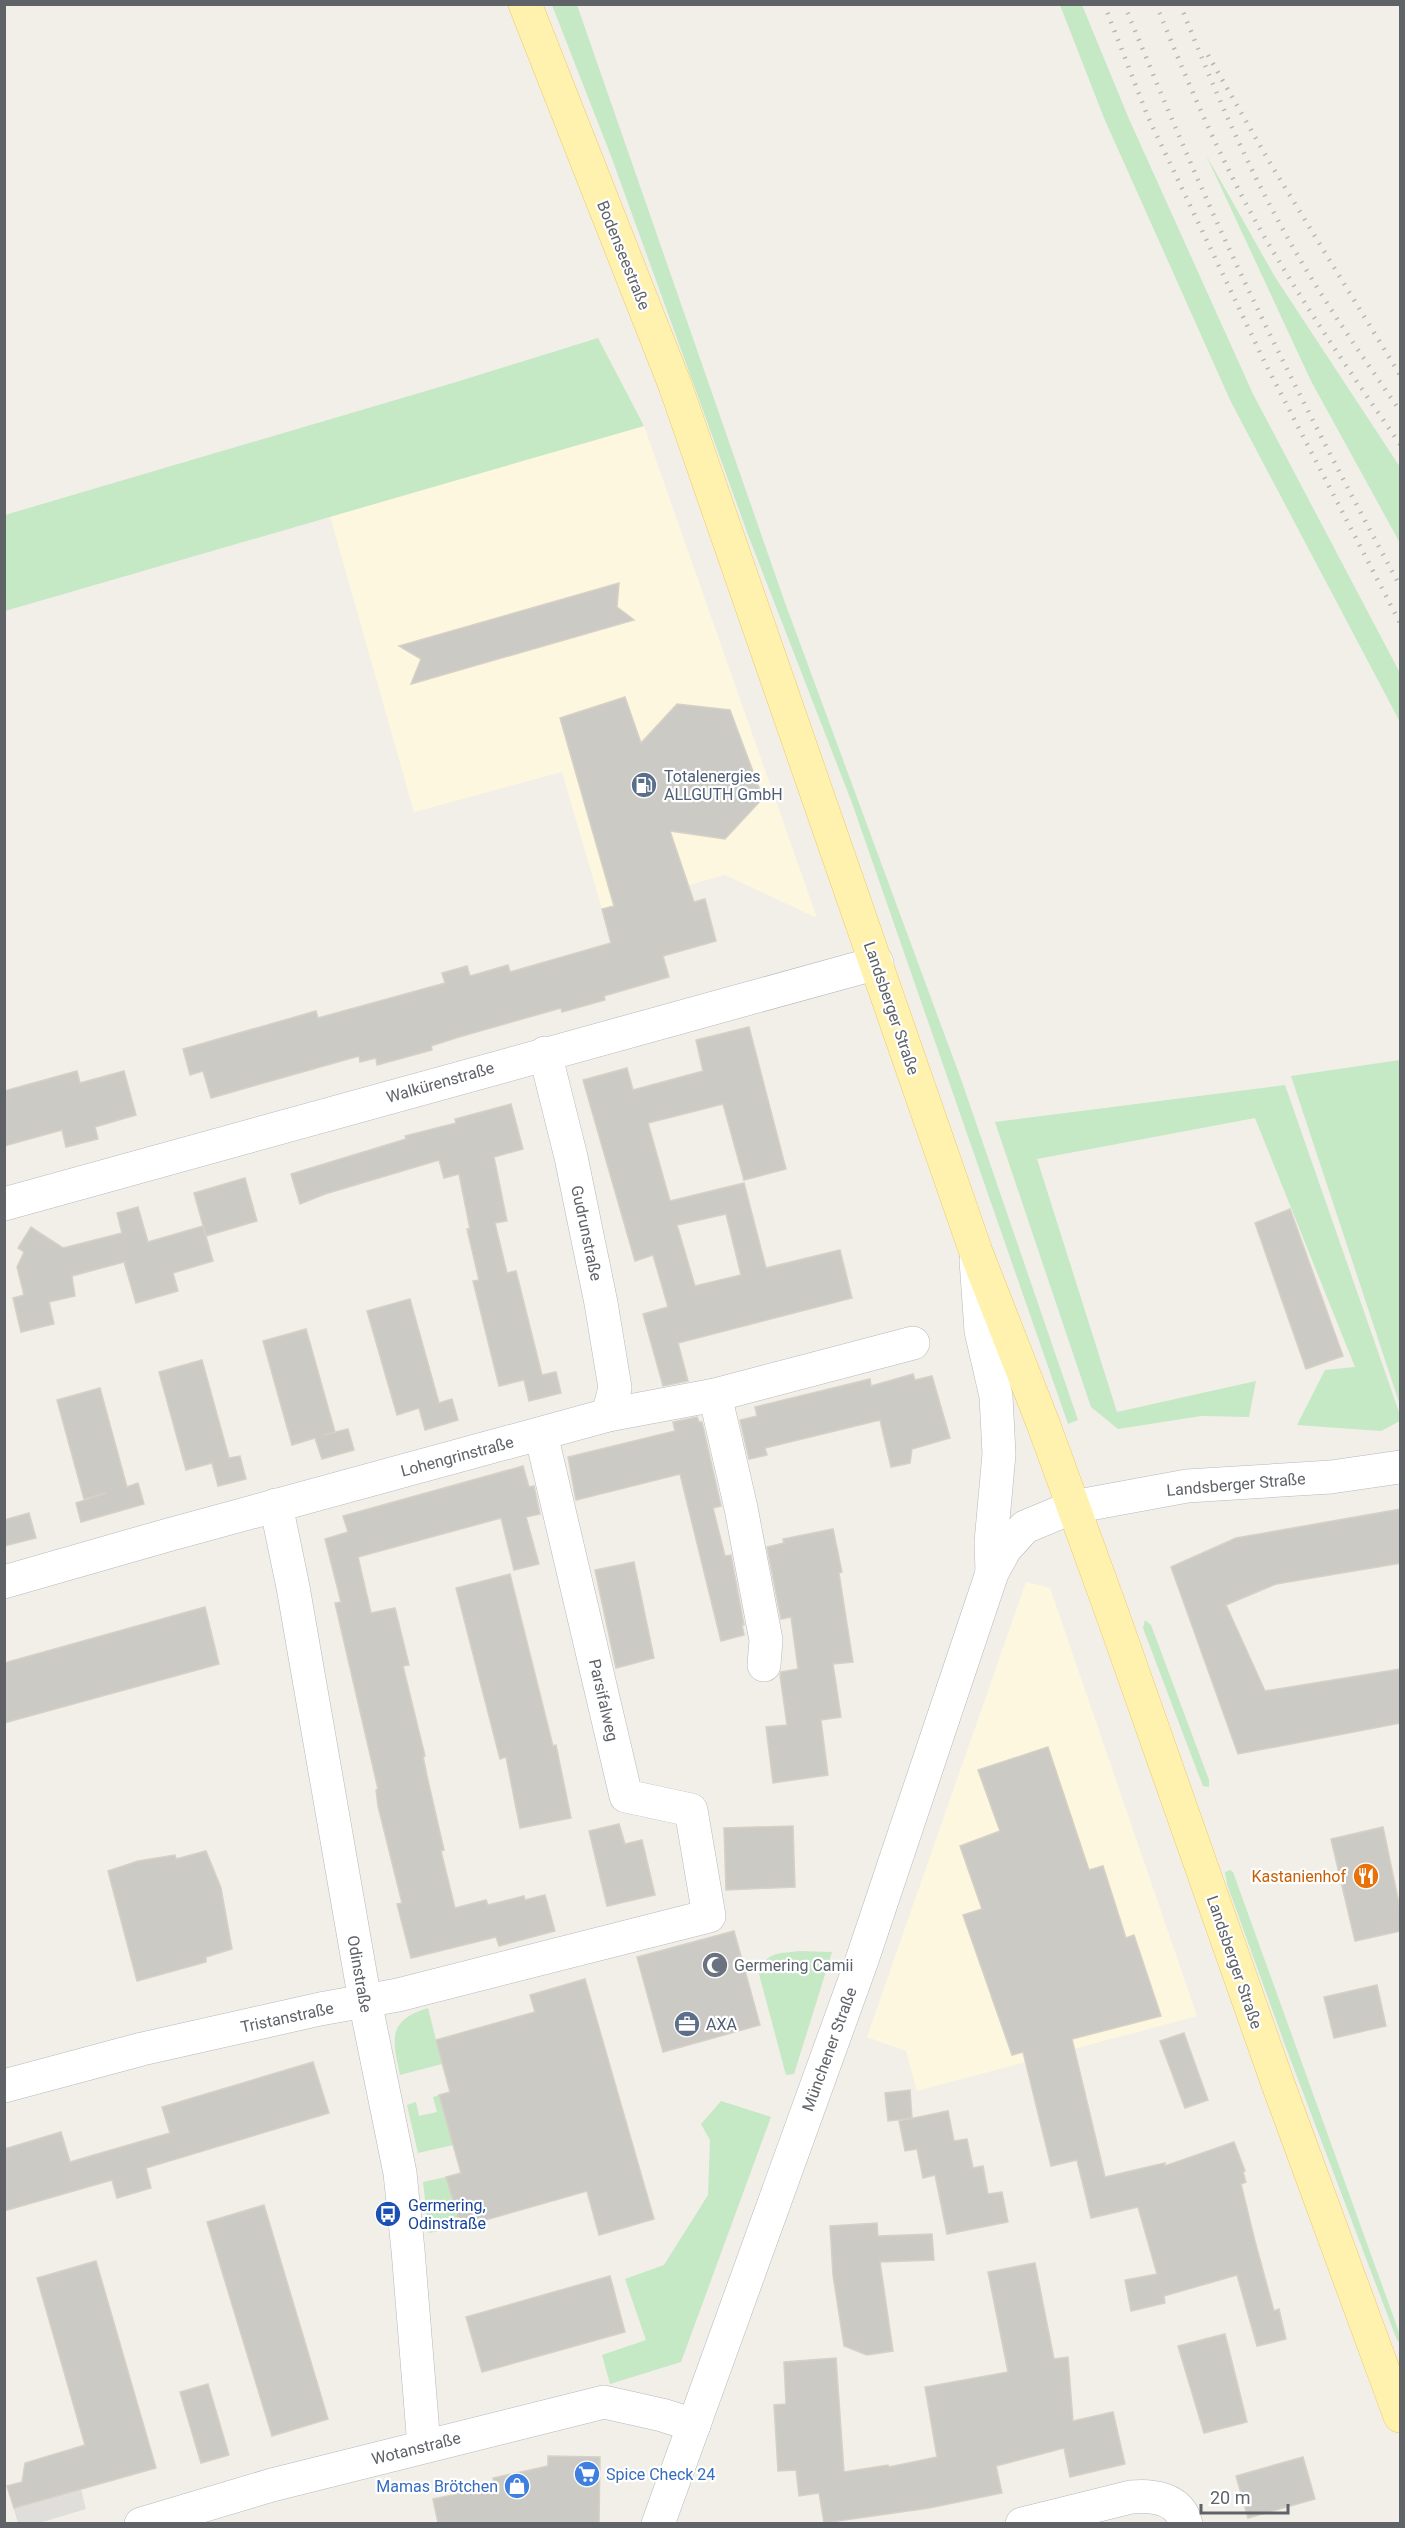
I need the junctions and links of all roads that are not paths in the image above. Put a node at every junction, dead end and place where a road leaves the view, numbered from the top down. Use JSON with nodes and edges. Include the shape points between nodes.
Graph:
{"nodes":[{"id":1,"x":525,"y":4,"type":"edge"},
{"id":2,"x":717,"y":507,"type":"joint"},
{"id":3,"x":877,"y":963,"type":"junction"},
{"id":4,"x":545,"y":1053,"type":"junction"},
{"id":5,"x":4,"y":1204,"type":"edge"},
{"id":6,"x":976,"y":1252,"type":"junction"},
{"id":7,"x":913,"y":1343,"type":"dead end"},
{"id":8,"x":715,"y":1395,"type":"junction"},
{"id":9,"x":608,"y":1415,"type":"junction"},
{"id":10,"x":541,"y":1434,"type":"junction"},
{"id":11,"x":1401,"y":1467,"type":"edge"},
{"id":12,"x":276,"y":1505,"type":"junction"},
{"id":13,"x":1073,"y":1507,"type":"junction"},
{"id":14,"x":992,"y":1573,"type":"junction"},
{"id":15,"x":4,"y":1582,"type":"edge"},
{"id":16,"x":764,"y":1665,"type":"dead end"},
{"id":17,"x":709,"y":1916,"type":"joint"},
{"id":18,"x":365,"y":2001,"type":"junction"},
{"id":19,"x":4,"y":2086,"type":"edge"},
{"id":20,"x":1401,"y":2416,"type":"edge"},
{"id":21,"x":694,"y":2425,"type":"junction"},
{"id":22,"x":423,"y":2446,"type":"junction"},
{"id":23,"x":196,"y":2516,"type":"edge"},
{"id":24,"x":141,"y":2523,"type":"edge"},
{"id":25,"x":658,"y":2523,"type":"edge"},
{"id":26,"x":1022,"y":2523,"type":"edge"},
{"id":27,"x":1186,"y":2523,"type":"edge"}],
"edges":[{"from":1,"to":2,"type":"main road","name":"Bodenseestraße","via":[[675,385]]},
{"from":2,"to":3,"type":"main road","name":"Landsberger Straße"},
{"from":3,"to":4,"type":"street","name":"Walkürenstraße"},
{"from":3,"to":6,"type":"main road","name":"Landsberger Straße"},
{"from":4,"to":5,"type":"street","name":"Walkürenstraße"},
{"from":4,"to":9,"type":"street","name":"Gudrunstraße","via":[[601,1302],[615,1388]]},
{"from":6,"to":13,"type":"main road","name":"Landsberger Straße"},
{"from":6,"to":14,"type":"street","via":[[981,1331],[996,1396],[999,1454]]},
{"from":7,"to":8,"type":"street","name":"Lohengrinstraße"},
{"from":8,"to":9,"type":"street","name":"Lohengrinstraße"},
{"from":8,"to":16,"type":"street","via":[[762,1620]]},
{"from":9,"to":10,"type":"street","name":"Lohengrinstraße"},
{"from":10,"to":12,"type":"street","name":"Lohengrinstraße"},
{"from":10,"to":17,"type":"street","name":"Parsifalweg","via":[[626,1796],[691,1810]]},
{"from":11,"to":13,"type":"street","name":"Landsberger Straße","via":[[1331,1477],[1187,1486]]},
{"from":12,"to":15,"type":"street","name":"Lohengrinstraße"},
{"from":12,"to":18,"type":"street","name":"Odinstraße"},
{"from":13,"to":14,"type":"street","name":"Münchener Straße","via":[[1025,1527],[1005,1549]]},
{"from":13,"to":20,"type":"main road","name":"Landsberger Straße","via":[[1274,2073]]},
{"from":14,"to":21,"type":"street","name":"Münchener Straße","via":[[861,1963]]},
{"from":17,"to":18,"type":"street","name":"Tristanstraße"},
{"from":18,"to":19,"type":"street","name":"Tristanstraße","via":[[142,2049]]},
{"from":18,"to":22,"type":"street","name":"Odinstraße","via":[[400,2173]]},
{"from":21,"to":22,"type":"street","name":"Wotanstraße","via":[[604,2403]]},
{"from":21,"to":25,"type":"street","name":"Münchener Straße"},
{"from":22,"to":23,"type":"street","name":"Wotanstraße","via":[[272,2485]]},
{"from":23,"to":24,"type":"street","name":"Wotanstraße"},
{"from":26,"to":27,"type":"street","via":[[1148,2495],[1173,2505]]}]}
